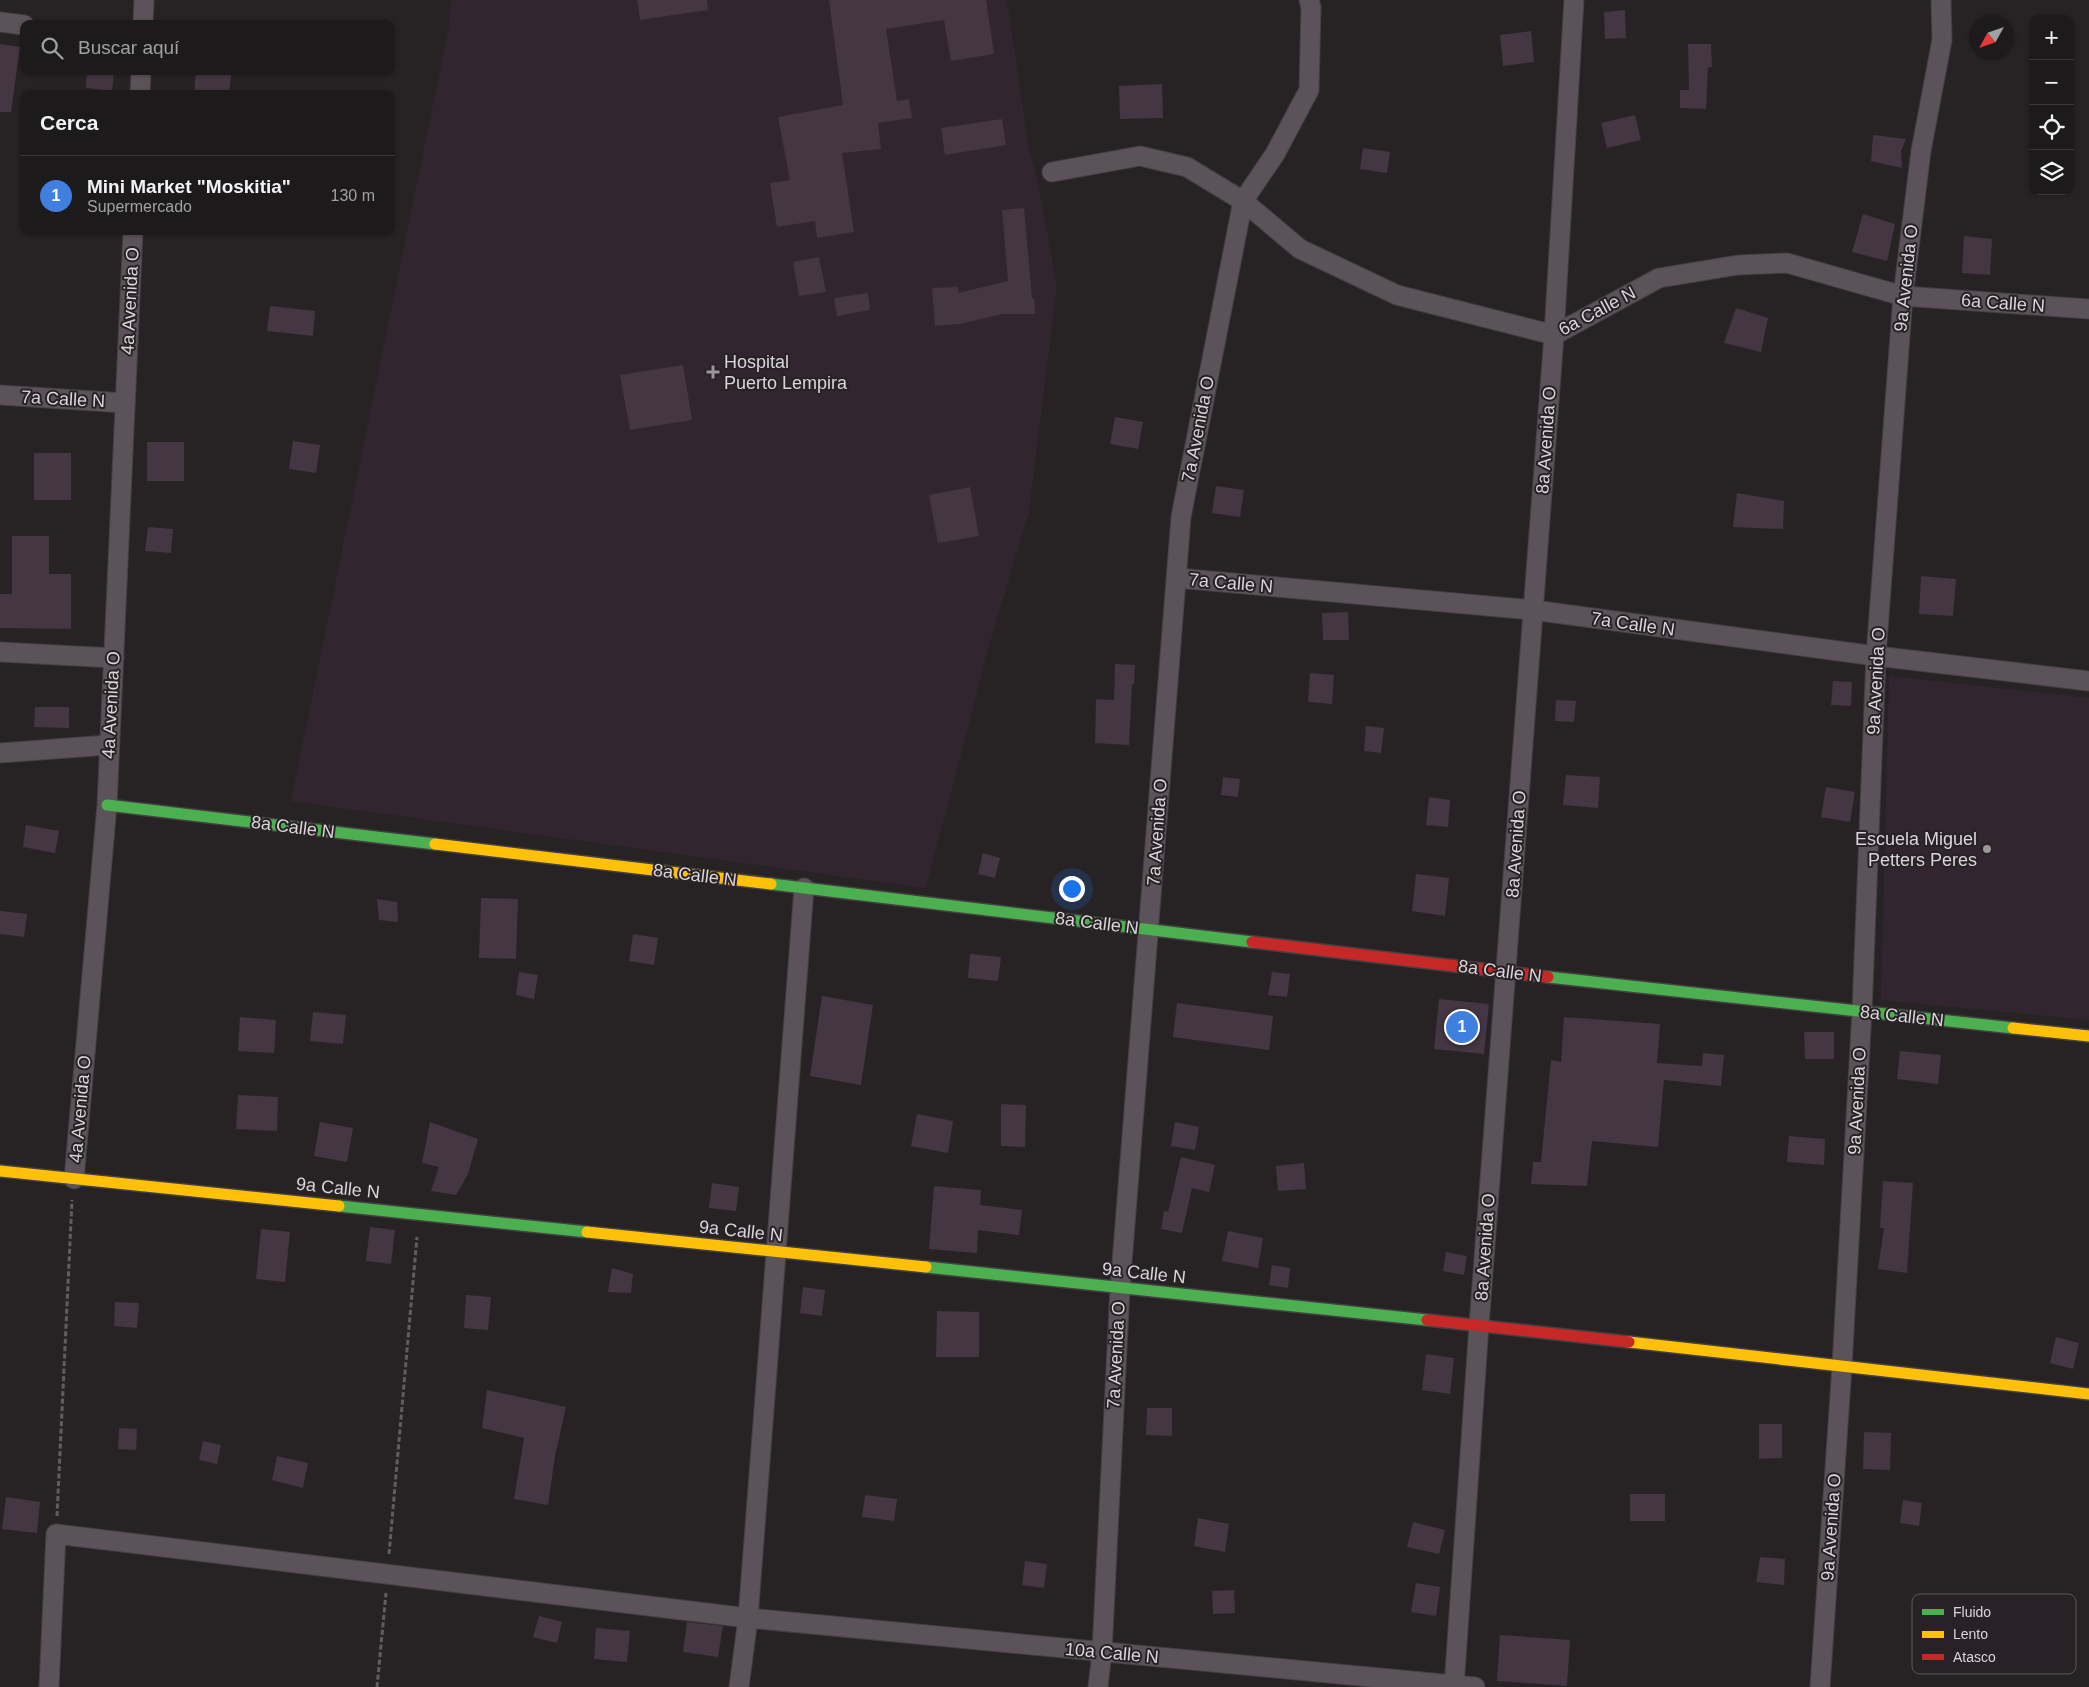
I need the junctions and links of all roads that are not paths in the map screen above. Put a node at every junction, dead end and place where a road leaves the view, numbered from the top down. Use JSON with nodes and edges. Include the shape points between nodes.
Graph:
{"nodes":[{"id":1,"x":144,"y":0,"type":"edge"},
{"id":2,"x":1309,"y":0,"type":"edge"},
{"id":3,"x":1574,"y":0,"type":"edge"},
{"id":4,"x":1941,"y":0,"type":"edge"},
{"id":5,"x":143,"y":20,"type":"edge"},
{"id":6,"x":0,"y":22,"type":"edge"},
{"id":7,"x":20,"y":24,"type":"edge"},
{"id":8,"x":141,"y":75,"type":"edge"},
{"id":9,"x":140,"y":90,"type":"edge"},
{"id":10,"x":1052,"y":172,"type":"dead end"},
{"id":11,"x":1243,"y":201,"type":"junction"},
{"id":12,"x":133,"y":235,"type":"edge"},
{"id":13,"x":1902,"y":296,"type":"junction"},
{"id":14,"x":2089,"y":309,"type":"edge"},
{"id":15,"x":1554,"y":335,"type":"junction"},
{"id":16,"x":0,"y":395,"type":"edge"},
{"id":17,"x":125,"y":403,"type":"junction"},
{"id":18,"x":1176,"y":578,"type":"junction"},
{"id":19,"x":1533,"y":610,"type":"junction"},
{"id":20,"x":0,"y":652,"type":"edge"},
{"id":21,"x":1876,"y":656,"type":"junction"},
{"id":22,"x":114,"y":658,"type":"junction"},
{"id":23,"x":2089,"y":681,"type":"edge"},
{"id":24,"x":108,"y":744,"type":"junction"},
{"id":25,"x":0,"y":753,"type":"edge"},
{"id":26,"x":106,"y":805,"type":"junction"},
{"id":27,"x":804,"y":888,"type":"junction"},
{"id":28,"x":1149,"y":930,"type":"junction"},
{"id":29,"x":1506,"y":972,"type":"junction"},
{"id":30,"x":1862,"y":1011,"type":"junction"},
{"id":31,"x":2089,"y":1036,"type":"edge"},
{"id":32,"x":0,"y":1171,"type":"edge"},
{"id":33,"x":74,"y":1179,"type":"junction"},
{"id":34,"x":775,"y":1252,"type":"junction"},
{"id":35,"x":1120,"y":1288,"type":"junction"},
{"id":36,"x":1479,"y":1325,"type":"junction"},
{"id":37,"x":1842,"y":1366,"type":"junction"},
{"id":38,"x":2089,"y":1394,"type":"edge"},
{"id":39,"x":748,"y":1618,"type":"junction"},
{"id":40,"x":1102,"y":1652,"type":"junction"},
{"id":41,"x":1454,"y":1686,"type":"edge"},
{"id":42,"x":49,"y":1687,"type":"edge"},
{"id":43,"x":739,"y":1687,"type":"edge"},
{"id":44,"x":1098,"y":1687,"type":"edge"},
{"id":45,"x":1475,"y":1687,"type":"edge"},
{"id":46,"x":1820,"y":1687,"type":"edge"}],
"edges":[{"from":1,"to":5,"type":"street"},
{"from":2,"to":11,"type":"street","name":"7a Avenida O","via":[[1309,90],[1275,154]]},
{"from":3,"to":15,"type":"street","name":"8a Avenida O"},
{"from":4,"to":13,"type":"street","name":"9a Avenida O","via":[[1942,40],[1921,151]]},
{"from":6,"to":7,"type":"street"},
{"from":8,"to":9,"type":"street"},
{"from":10,"to":11,"type":"street","name":"6a Calle N","via":[[1140,156],[1187,168]]},
{"from":11,"to":15,"type":"street","name":"6a Calle N","via":[[1300,249],[1397,295]]},
{"from":11,"to":18,"type":"street","name":"7a Avenida O","via":[[1181,517]]},
{"from":12,"to":17,"type":"street","name":"4a Avenida O"},
{"from":13,"to":14,"type":"street","name":"6a Calle N"},
{"from":13,"to":15,"type":"street","name":"6a Calle N","via":[[1787,263],[1738,265],[1659,278]]},
{"from":13,"to":21,"type":"street","name":"9a Avenida O"},
{"from":15,"to":19,"type":"street","name":"8a Avenida O"},
{"from":16,"to":17,"type":"street","name":"7a Calle N"},
{"from":17,"to":22,"type":"street","name":"4a Avenida O"},
{"from":18,"to":19,"type":"street","name":"7a Calle N"},
{"from":18,"to":28,"type":"street","name":"7a Avenida O"},
{"from":19,"to":21,"type":"street","name":"7a Calle N"},
{"from":19,"to":29,"type":"street","name":"8a Avenida O"},
{"from":20,"to":22,"type":"street"},
{"from":21,"to":23,"type":"street","name":"7a Calle N"},
{"from":21,"to":30,"type":"street","name":"9a Avenida O"},
{"from":22,"to":24,"type":"street","name":"4a Avenida O"},
{"from":24,"to":25,"type":"street"},
{"from":24,"to":26,"type":"street","name":"4a Avenida O"},
{"from":26,"to":27,"type":"street","name":"8a Calle N"},
{"from":26,"to":33,"type":"street","name":"4a Avenida O"},
{"from":27,"to":28,"type":"street","name":"8a Calle N"},
{"from":27,"to":34,"type":"street"},
{"from":28,"to":29,"type":"street","name":"8a Calle N"},
{"from":28,"to":35,"type":"street","name":"7a Avenida O"},
{"from":29,"to":30,"type":"street","name":"8a Calle N"},
{"from":29,"to":36,"type":"street","name":"8a Avenida O"},
{"from":30,"to":31,"type":"street","name":"8a Calle N"},
{"from":30,"to":37,"type":"street","name":"9a Avenida O"},
{"from":32,"to":33,"type":"street","name":"9a Calle N"},
{"from":33,"to":34,"type":"street","name":"9a Calle N"},
{"from":34,"to":35,"type":"street","name":"9a Calle N"},
{"from":34,"to":39,"type":"street"},
{"from":35,"to":36,"type":"street","name":"9a Calle N"},
{"from":35,"to":40,"type":"street","name":"7a Avenida O"},
{"from":36,"to":37,"type":"street"},
{"from":36,"to":41,"type":"street","name":"8a Avenida O"},
{"from":37,"to":38,"type":"street"},
{"from":37,"to":46,"type":"street","name":"9a Avenida O"},
{"from":39,"to":40,"type":"street","name":"10a Calle N"},
{"from":39,"to":42,"type":"street","name":"10a Calle N","via":[[56,1534]]},
{"from":39,"to":43,"type":"street"},
{"from":40,"to":41,"type":"street","name":"10a Calle N"},
{"from":40,"to":44,"type":"street","name":"7a Avenida O"},
{"from":41,"to":45,"type":"street","name":"10a Calle N"}]}
